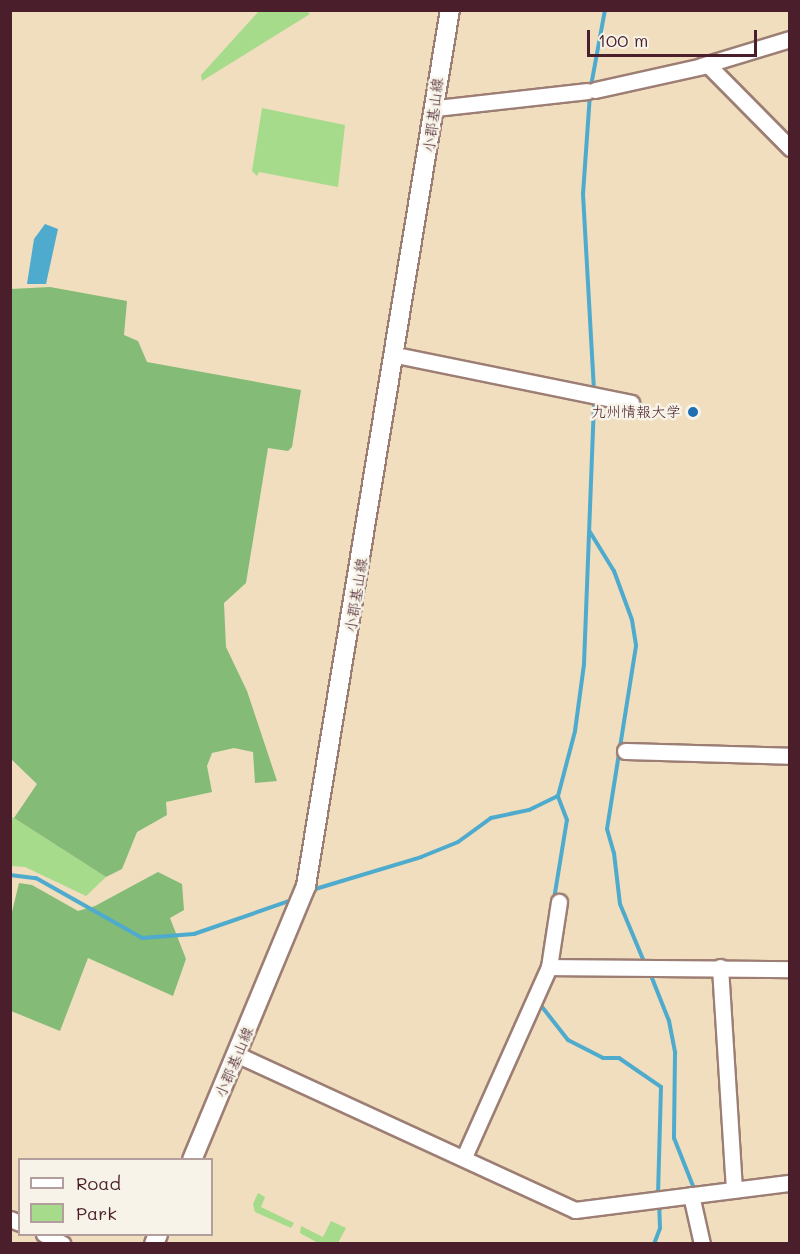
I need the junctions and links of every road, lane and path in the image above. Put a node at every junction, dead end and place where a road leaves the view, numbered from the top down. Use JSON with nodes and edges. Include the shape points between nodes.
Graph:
{"nodes":[{"id":1,"x":450,"y":10,"type":"edge"},
{"id":2,"x":789,"y":39,"type":"edge"},
{"id":3,"x":683,"y":72,"type":"junction"},
{"id":4,"x":436,"y":108,"type":"junction"},
{"id":5,"x":789,"y":148,"type":"edge"},
{"id":6,"x":396,"y":355,"type":"junction"},
{"id":7,"x":632,"y":403,"type":"dead end"},
{"id":8,"x":625,"y":751,"type":"dead end"},
{"id":9,"x":789,"y":756,"type":"edge"},
{"id":10,"x":559,"y":902,"type":"dead end"},
{"id":11,"x":549,"y":967,"type":"junction"},
{"id":12,"x":720,"y":967,"type":"junction"},
{"id":13,"x":789,"y":969,"type":"edge"},
{"id":14,"x":238,"y":1054,"type":"junction"},
{"id":15,"x":464,"y":1157,"type":"junction"},
{"id":16,"x":193,"y":1158,"type":"edge"},
{"id":17,"x":789,"y":1183,"type":"edge"},
{"id":18,"x":734,"y":1190,"type":"junction"},
{"id":19,"x":691,"y":1195,"type":"junction"},
{"id":20,"x":48,"y":1236,"type":"edge"},
{"id":21,"x":63,"y":1244,"type":"edge"},
{"id":22,"x":702,"y":1244,"type":"edge"}],
"edges":[{"from":1,"to":4,"type":"main road","name":"小郡基山線"},
{"from":2,"to":3,"type":"street"},
{"from":3,"to":4,"type":"street","via":[[591,90]]},
{"from":3,"to":5,"type":"street","via":[[708,65]]},
{"from":4,"to":6,"type":"main road","name":"小郡基山線"},
{"from":6,"to":7,"type":"street"},
{"from":6,"to":14,"type":"main road","name":"小郡基山線","via":[[303,895]]},
{"from":8,"to":9,"type":"street"},
{"from":10,"to":11,"type":"street"},
{"from":11,"to":12,"type":"street"},
{"from":11,"to":15,"type":"street"},
{"from":12,"to":13,"type":"street"},
{"from":12,"to":18,"type":"street"},
{"from":14,"to":15,"type":"street"},
{"from":14,"to":16,"type":"main road","name":"小郡基山線"},
{"from":15,"to":19,"type":"street","via":[[575,1210]]},
{"from":17,"to":18,"type":"street"},
{"from":18,"to":19,"type":"street"},
{"from":19,"to":22,"type":"street"},
{"from":20,"to":21,"type":"street"}]}
